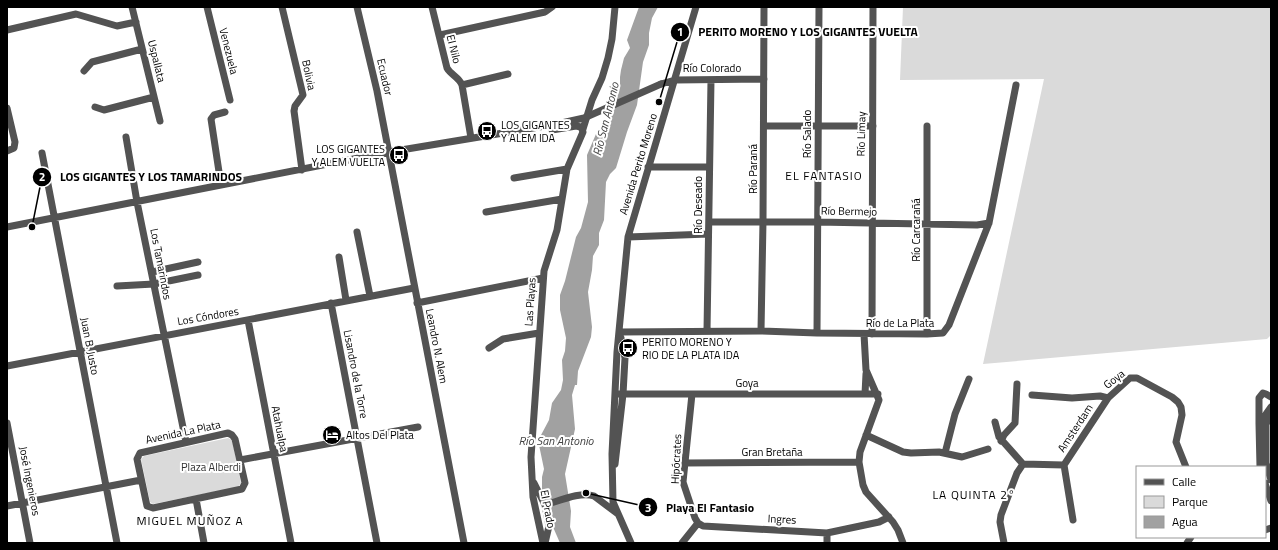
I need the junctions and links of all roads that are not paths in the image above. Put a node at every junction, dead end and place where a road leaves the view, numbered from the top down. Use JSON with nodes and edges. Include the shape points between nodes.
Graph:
{"nodes":[{"id":1,"x":132,"y":7,"type":"edge"},
{"id":2,"x":207,"y":7,"type":"edge"},
{"id":3,"x":282,"y":7,"type":"edge"},
{"id":4,"x":357,"y":7,"type":"edge"},
{"id":5,"x":432,"y":7,"type":"edge"},
{"id":6,"x":552,"y":7,"type":"edge"},
{"id":7,"x":615,"y":7,"type":"edge"},
{"id":8,"x":696,"y":7,"type":"edge"},
{"id":9,"x":764,"y":7,"type":"edge"},
{"id":10,"x":819,"y":7,"type":"edge"},
{"id":11,"x":873,"y":7,"type":"edge"},
{"id":12,"x":136,"y":22,"type":"junction"},
{"id":13,"x":7,"y":30,"type":"edge"},
{"id":14,"x":440,"y":35,"type":"junction"},
{"id":15,"x":142,"y":49,"type":"junction"},
{"id":16,"x":84,"y":71,"type":"dead end"},
{"id":17,"x":508,"y":74,"type":"dead end"},
{"id":18,"x":764,"y":79,"type":"junction"},
{"id":19,"x":675,"y":80,"type":"junction"},
{"id":20,"x":711,"y":80,"type":"junction"},
{"id":21,"x":462,"y":85,"type":"junction"},
{"id":22,"x":1016,"y":85,"type":"dead end"},
{"id":23,"x":154,"y":96,"type":"junction"},
{"id":24,"x":230,"y":100,"type":"dead end"},
{"id":25,"x":7,"y":108,"type":"edge"},
{"id":26,"x":95,"y":108,"type":"dead end"},
{"id":27,"x":225,"y":112,"type":"dead end"},
{"id":28,"x":160,"y":121,"type":"dead end"},
{"id":29,"x":764,"y":126,"type":"junction"},
{"id":30,"x":818,"y":126,"type":"junction"},
{"id":31,"x":873,"y":126,"type":"junction"},
{"id":32,"x":927,"y":126,"type":"dead end"},
{"id":33,"x":527,"y":129,"type":"junction"},
{"id":34,"x":583,"y":130,"type":"junction"},
{"id":35,"x":126,"y":137,"type":"dead end"},
{"id":36,"x":471,"y":138,"type":"junction"},
{"id":37,"x":7,"y":151,"type":"edge"},
{"id":38,"x":388,"y":152,"type":"junction"},
{"id":39,"x":42,"y":153,"type":"dead end"},
{"id":40,"x":648,"y":166,"type":"junction"},
{"id":41,"x":709,"y":167,"type":"junction"},
{"id":42,"x":302,"y":170,"type":"junction"},
{"id":43,"x":567,"y":170,"type":"junction"},
{"id":44,"x":514,"y":178,"type":"dead end"},
{"id":45,"x":221,"y":186,"type":"junction"},
{"id":46,"x":562,"y":199,"type":"junction"},
{"id":47,"x":137,"y":202,"type":"junction"},
{"id":48,"x":486,"y":212,"type":"dead end"},
{"id":49,"x":54,"y":219,"type":"junction"},
{"id":50,"x":763,"y":221,"type":"junction"},
{"id":51,"x":709,"y":222,"type":"junction"},
{"id":52,"x":817,"y":222,"type":"junction"},
{"id":53,"x":872,"y":223,"type":"junction"},
{"id":54,"x":989,"y":223,"type":"junction"},
{"id":55,"x":928,"y":224,"type":"junction"},
{"id":56,"x":7,"y":227,"type":"edge"},
{"id":57,"x":357,"y":232,"type":"dead end"},
{"id":58,"x":708,"y":234,"type":"junction"},
{"id":59,"x":628,"y":237,"type":"junction"},
{"id":60,"x":339,"y":257,"type":"dead end"},
{"id":61,"x":198,"y":262,"type":"dead end"},
{"id":62,"x":152,"y":272,"type":"junction"},
{"id":63,"x":198,"y":275,"type":"dead end"},
{"id":64,"x":543,"y":278,"type":"junction"},
{"id":65,"x":154,"y":284,"type":"junction"},
{"id":66,"x":117,"y":286,"type":"dead end"},
{"id":67,"x":414,"y":288,"type":"junction"},
{"id":68,"x":370,"y":296,"type":"junction"},
{"id":69,"x":346,"y":300,"type":"junction"},
{"id":70,"x":331,"y":303,"type":"junction"},
{"id":71,"x":417,"y":303,"type":"junction"},
{"id":72,"x":248,"y":320,"type":"junction"},
{"id":73,"x":707,"y":331,"type":"junction"},
{"id":74,"x":761,"y":331,"type":"junction"},
{"id":75,"x":620,"y":332,"type":"junction"},
{"id":76,"x":817,"y":333,"type":"junction"},
{"id":77,"x":539,"y":334,"type":"junction"},
{"id":78,"x":868,"y":334,"type":"junction"},
{"id":79,"x":927,"y":334,"type":"junction"},
{"id":80,"x":164,"y":335,"type":"junction"},
{"id":81,"x":489,"y":348,"type":"dead end"},
{"id":82,"x":80,"y":351,"type":"junction"},
{"id":83,"x":7,"y":366,"type":"edge"},
{"id":84,"x":866,"y":370,"type":"junction"},
{"id":85,"x":969,"y":379,"type":"dead end"},
{"id":86,"x":1016,"y":384,"type":"dead end"},
{"id":87,"x":619,"y":394,"type":"junction"},
{"id":88,"x":692,"y":394,"type":"junction"},
{"id":89,"x":865,"y":394,"type":"junction"},
{"id":90,"x":878,"y":394,"type":"junction"},
{"id":91,"x":1032,"y":395,"type":"dead end"},
{"id":92,"x":1271,"y":397,"type":"edge"},
{"id":93,"x":1108,"y":398,"type":"junction"},
{"id":94,"x":1271,"y":407,"type":"edge"},
{"id":95,"x":1271,"y":415,"type":"edge"},
{"id":96,"x":995,"y":422,"type":"dead end"},
{"id":97,"x":7,"y":423,"type":"edge"},
{"id":98,"x":1259,"y":424,"type":"junction"},
{"id":99,"x":418,"y":427,"type":"dead end"},
{"id":100,"x":866,"y":436,"type":"junction"},
{"id":101,"x":358,"y":438,"type":"junction"},
{"id":102,"x":1001,"y":441,"type":"junction"},
{"id":103,"x":186,"y":442,"type":"junction"},
{"id":104,"x":988,"y":449,"type":"dead end"},
{"id":105,"x":274,"y":453,"type":"junction"},
{"id":106,"x":945,"y":453,"type":"junction"},
{"id":107,"x":240,"y":460,"type":"junction"},
{"id":108,"x":859,"y":462,"type":"junction"},
{"id":109,"x":685,"y":463,"type":"junction"},
{"id":110,"x":1023,"y":464,"type":"junction"},
{"id":111,"x":1064,"y":466,"type":"junction"},
{"id":112,"x":1186,"y":466,"type":"edge"},
{"id":113,"x":1260,"y":466,"type":"edge"},
{"id":114,"x":532,"y":479,"type":"junction"},
{"id":115,"x":141,"y":480,"type":"junction"},
{"id":116,"x":1271,"y":480,"type":"edge"},
{"id":117,"x":106,"y":486,"type":"junction"},
{"id":118,"x":1266,"y":486,"type":"edge"},
{"id":119,"x":196,"y":499,"type":"junction"},
{"id":120,"x":1271,"y":501,"type":"edge"},
{"id":121,"x":23,"y":503,"type":"junction"},
{"id":122,"x":545,"y":505,"type":"junction"},
{"id":123,"x":7,"y":506,"type":"edge"},
{"id":124,"x":618,"y":514,"type":"junction"},
{"id":125,"x":889,"y":517,"type":"junction"},
{"id":126,"x":1073,"y":520,"type":"dead end"},
{"id":127,"x":698,"y":523,"type":"junction"},
{"id":128,"x":827,"y":532,"type":"junction"},
{"id":129,"x":30,"y":543,"type":"edge"},
{"id":130,"x":117,"y":543,"type":"edge"},
{"id":131,"x":204,"y":543,"type":"edge"},
{"id":132,"x":291,"y":543,"type":"edge"},
{"id":133,"x":377,"y":543,"type":"edge"},
{"id":134,"x":464,"y":543,"type":"edge"},
{"id":135,"x":544,"y":543,"type":"edge"},
{"id":136,"x":631,"y":543,"type":"edge"},
{"id":137,"x":682,"y":543,"type":"edge"},
{"id":138,"x":827,"y":543,"type":"edge"},
{"id":139,"x":902,"y":543,"type":"edge"},
{"id":140,"x":1004,"y":543,"type":"edge"}],
"edges":[{"from":1,"to":12,"type":"street","name":"Uspallata"},
{"from":2,"to":24,"type":"street","name":"Venezuela"},
{"from":3,"to":42,"type":"street","name":"Bolivia","via":[[303,95],[294,111]]},
{"from":4,"to":38,"type":"street","name":"Ecuador"},
{"from":5,"to":14,"type":"street","name":"El Nilo"},
{"from":6,"to":14,"type":"street","via":[[545,12]]},
{"from":7,"to":34,"type":"street","name":"Las Playas","via":[[608,58]]},
{"from":8,"to":19,"type":"street","name":"Avenida Perito Moreno"},
{"from":9,"to":18,"type":"street","name":"Río Paraná"},
{"from":10,"to":30,"type":"street","name":"Río Salado"},
{"from":11,"to":31,"type":"street","name":"Río Limay"},
{"from":12,"to":13,"type":"street","via":[[117,26],[76,14]]},
{"from":12,"to":15,"type":"street","name":"Uspallata"},
{"from":14,"to":21,"type":"street","name":"El Nilo","via":[[447,68]]},
{"from":15,"to":16,"type":"street","via":[[92,62]]},
{"from":15,"to":23,"type":"street","name":"Uspallata"},
{"from":17,"to":21,"type":"street"},
{"from":18,"to":20,"type":"street","name":"Río Colorado"},
{"from":18,"to":29,"type":"street","name":"Río Paraná"},
{"from":19,"to":20,"type":"street","name":"Río Colorado"},
{"from":19,"to":33,"type":"street","name":"Río Colorado","bridge":true,"via":[[584,118]]},
{"from":19,"to":40,"type":"street","name":"Avenida Perito Moreno"},
{"from":20,"to":41,"type":"street","name":"Río Deseado"},
{"from":21,"to":36,"type":"street"},
{"from":22,"to":54,"type":"street","name":"Río de La Plata"},
{"from":23,"to":26,"type":"street","via":[[104,110]]},
{"from":23,"to":28,"type":"street","name":"Uspallata"},
{"from":25,"to":37,"type":"street","via":[[15,142],[14,148]]},
{"from":27,"to":45,"type":"street","via":[[214,115],[211,119]]},
{"from":29,"to":30,"type":"street"},
{"from":29,"to":50,"type":"street","name":"Río Paraná"},
{"from":30,"to":31,"type":"street"},
{"from":30,"to":52,"type":"street","name":"Río Salado"},
{"from":31,"to":53,"type":"street","name":"Río Limay"},
{"from":32,"to":55,"type":"street","name":"Río Carcarañá"},
{"from":33,"to":34,"type":"street","via":[[540,131],[576,126]]},
{"from":33,"to":36,"type":"street"},
{"from":34,"to":43,"type":"street","name":"Las Playas"},
{"from":35,"to":47,"type":"street","name":"Los Tamarindos"},
{"from":36,"to":38,"type":"street"},
{"from":38,"to":42,"type":"street"},
{"from":38,"to":67,"type":"street","name":"Leandro N. Alem"},
{"from":39,"to":49,"type":"street","name":"Juan B. Justo"},
{"from":40,"to":41,"type":"street"},
{"from":40,"to":59,"type":"street","name":"Avenida Perito Moreno"},
{"from":41,"to":51,"type":"street","name":"Río Deseado"},
{"from":42,"to":45,"type":"street"},
{"from":43,"to":44,"type":"street"},
{"from":43,"to":46,"type":"street","name":"Las Playas"},
{"from":45,"to":47,"type":"street"},
{"from":46,"to":48,"type":"street"},
{"from":46,"to":64,"type":"street","name":"Las Playas","via":[[557,230]]},
{"from":47,"to":49,"type":"street"},
{"from":47,"to":62,"type":"street","name":"Los Tamarindos"},
{"from":49,"to":56,"type":"street"},
{"from":49,"to":82,"type":"street","name":"Juan B. Justo"},
{"from":50,"to":51,"type":"street","name":"Río Bermejo"},
{"from":50,"to":52,"type":"street","name":"Río Bermejo"},
{"from":50,"to":74,"type":"street","name":"Río Paraná"},
{"from":51,"to":58,"type":"street","name":"Río Deseado"},
{"from":52,"to":53,"type":"street","name":"Río Bermejo"},
{"from":52,"to":76,"type":"street","name":"Río Salado"},
{"from":53,"to":55,"type":"street","name":"Río Bermejo"},
{"from":53,"to":78,"type":"street","name":"Río Limay"},
{"from":54,"to":55,"type":"street","name":"Río Bermejo"},
{"from":54,"to":79,"type":"street","name":"Río de La Plata","via":[[948,329],[943,333]]},
{"from":55,"to":79,"type":"street","name":"Río Carcarañá"},
{"from":57,"to":68,"type":"street"},
{"from":58,"to":59,"type":"street"},
{"from":58,"to":73,"type":"street","name":"Río Deseado"},
{"from":59,"to":75,"type":"street","name":"Avenida Perito Moreno"},
{"from":60,"to":69,"type":"street"},
{"from":61,"to":62,"type":"street"},
{"from":62,"to":65,"type":"street","name":"Los Tamarindos"},
{"from":63,"to":65,"type":"street"},
{"from":64,"to":71,"type":"street"},
{"from":64,"to":77,"type":"street","name":"Las Playas"},
{"from":65,"to":66,"type":"street"},
{"from":65,"to":80,"type":"street","name":"Los Tamarindos"},
{"from":67,"to":68,"type":"street","name":"Los Cóndores"},
{"from":67,"to":71,"type":"street","name":"Leandro N. Alem"},
{"from":68,"to":69,"type":"street","name":"Los Cóndores"},
{"from":69,"to":70,"type":"street","name":"Los Cóndores"},
{"from":70,"to":72,"type":"street","name":"Los Cóndores"},
{"from":70,"to":101,"type":"street","name":"Lisandro de la Torre"},
{"from":71,"to":134,"type":"street","name":"Leandro N. Alem"},
{"from":72,"to":80,"type":"street","name":"Los Cóndores"},
{"from":72,"to":105,"type":"street","name":"Atahualpa"},
{"from":73,"to":74,"type":"street","name":"Río de La Plata"},
{"from":73,"to":75,"type":"street","name":"Río de La Plata"},
{"from":74,"to":76,"type":"street","name":"Río de La Plata"},
{"from":75,"to":87,"type":"street","name":"Avenida Perito Moreno","via":[[625,358]]},
{"from":76,"to":78,"type":"street","name":"Río de La Plata"},
{"from":77,"to":81,"type":"street","via":[[503,339]]},
{"from":77,"to":114,"type":"street","name":"Las Playas","via":[[530,457]]},
{"from":78,"to":79,"type":"street","name":"Río de La Plata"},
{"from":78,"to":84,"type":"street","name":"Río Limay"},
{"from":80,"to":82,"type":"street","name":"Los Cóndores"},
{"from":80,"to":103,"type":"street","name":"Los Tamarindos"},
{"from":82,"to":83,"type":"street","name":"Los Cóndores"},
{"from":82,"to":117,"type":"street","name":"Juan B. Justo"},
{"from":84,"to":89,"type":"street","name":"Río Limay"},
{"from":84,"to":90,"type":"street"},
{"from":85,"to":106,"type":"street","via":[[955,414]]},
{"from":86,"to":102,"type":"street","via":[[1015,423]]},
{"from":87,"to":88,"type":"street","name":"Goya"},
{"from":87,"to":124,"type":"street","name":"Avenida Perito Moreno","via":[[617,455],[613,475],[613,502]]},
{"from":88,"to":89,"type":"street","name":"Goya"},
{"from":88,"to":109,"type":"street","name":"Hipócrates"},
{"from":89,"to":90,"type":"street","name":"Goya"},
{"from":90,"to":100,"type":"street","via":[[879,404]]},
{"from":91,"to":93,"type":"street","name":"Goya"},
{"from":92,"to":98,"type":"street","via":[[1263,393],[1259,398]]},
{"from":93,"to":111,"type":"street","name":"Amsterdam"},
{"from":93,"to":112,"type":"street","name":"Goya","via":[[1134,377],[1178,402],[1182,415],[1176,442]]},
{"from":94,"to":98,"type":"street"},
{"from":95,"to":116,"type":"street","via":[[1266,424],[1266,463]]},
{"from":96,"to":102,"type":"street"},
{"from":97,"to":121,"type":"street","name":"José Ingenieros"},
{"from":98,"to":113,"type":"street"},
{"from":99,"to":101,"type":"street"},
{"from":100,"to":106,"type":"street","via":[[907,453]]},
{"from":100,"to":108,"type":"street"},
{"from":101,"to":105,"type":"street"},
{"from":101,"to":133,"type":"street","name":"Lisandro de la Torre"},
{"from":102,"to":110,"type":"street"},
{"from":103,"to":107,"type":"street","name":"Avenida La Plata","via":[[231,434],[235,439]]},
{"from":103,"to":115,"type":"street","name":"Avenida La Plata","via":[[140,453],[137,459]]},
{"from":104,"to":106,"type":"street","via":[[962,457]]},
{"from":105,"to":107,"type":"street"},
{"from":105,"to":132,"type":"street","name":"Atahualpa"},
{"from":107,"to":119,"type":"street","name":"Avenida La Plata","via":[[245,483],[242,489]]},
{"from":108,"to":109,"type":"street","name":"Gran Bretaña"},
{"from":108,"to":125,"type":"street","via":[[866,492]]},
{"from":109,"to":127,"type":"street","name":"Hipócrates","via":[[683,482]]},
{"from":110,"to":111,"type":"street"},
{"from":110,"to":140,"type":"street","via":[[1001,515]]},
{"from":111,"to":126,"type":"street","name":"Amsterdam"},
{"from":114,"to":122,"type":"street"},
{"from":114,"to":135,"type":"street","name":"El Prado","via":[[533,497]]},
{"from":115,"to":117,"type":"street"},
{"from":115,"to":119,"type":"street","name":"Avenida La Plata","via":[[148,507]]},
{"from":117,"to":121,"type":"street"},
{"from":117,"to":130,"type":"street","name":"Juan B. Justo"},
{"from":118,"to":120,"type":"street"},
{"from":119,"to":131,"type":"street"},
{"from":121,"to":123,"type":"street"},
{"from":121,"to":129,"type":"street","name":"José Ingenieros"},
{"from":122,"to":124,"type":"street","via":[[590,494]]},
{"from":122,"to":135,"type":"street","via":[[549,526]]},
{"from":124,"to":136,"type":"street","name":"Avenida Perito Moreno"},
{"from":125,"to":128,"type":"street","name":"Ingres","via":[[879,522]]},
{"from":125,"to":139,"type":"street","via":[[898,530]]},
{"from":127,"to":128,"type":"street","name":"Ingres","via":[[703,526]]},
{"from":127,"to":137,"type":"street"},
{"from":128,"to":138,"type":"street"}]}
